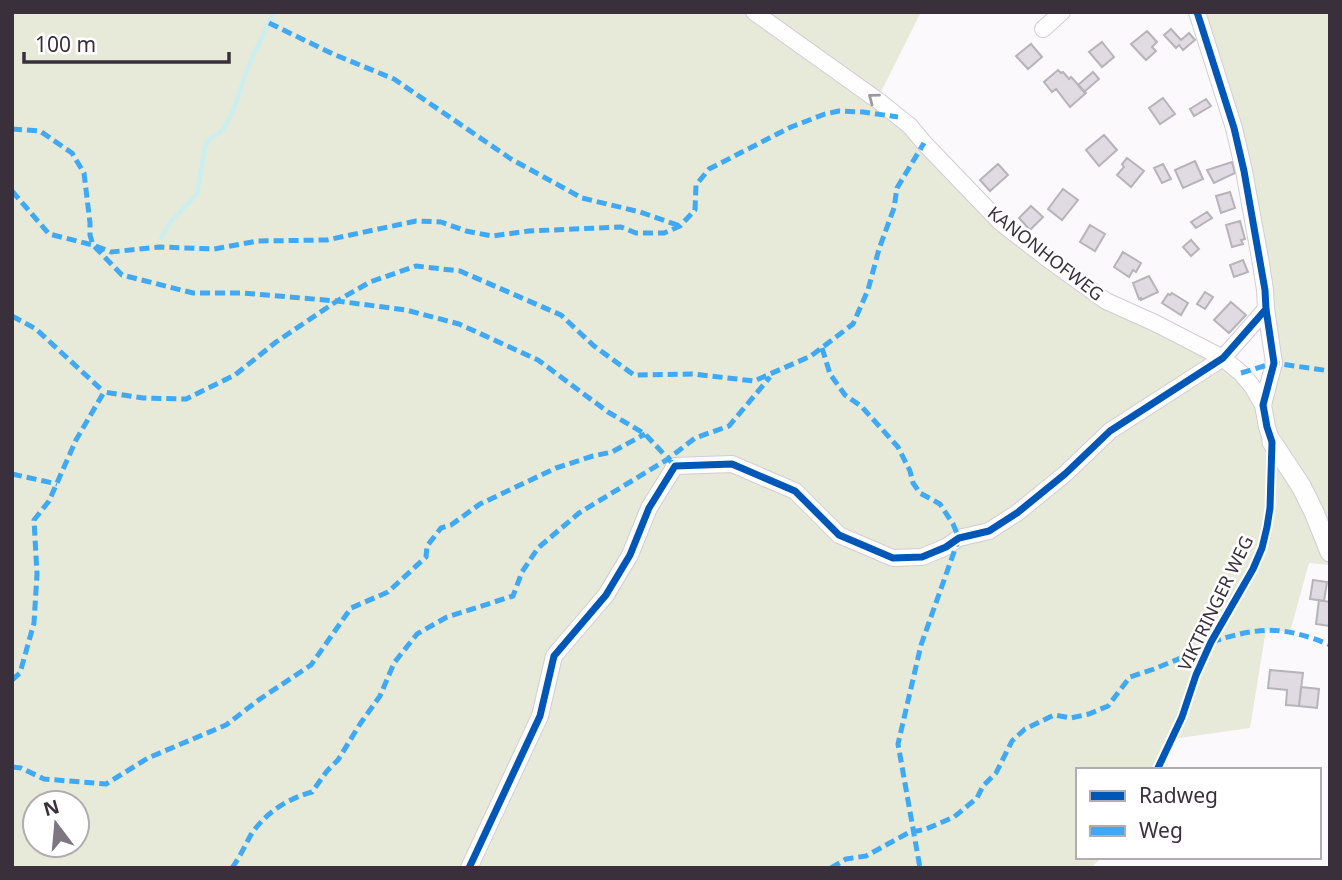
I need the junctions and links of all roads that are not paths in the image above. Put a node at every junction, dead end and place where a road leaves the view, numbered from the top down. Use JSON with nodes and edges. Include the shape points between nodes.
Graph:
{"nodes":[{"id":1,"x":754,"y":12,"type":"edge"},
{"id":2,"x":1062,"y":12,"type":"edge"},
{"id":3,"x":1197,"y":12,"type":"edge"},
{"id":4,"x":1043,"y":29,"type":"dead end"},
{"id":5,"x":1266,"y":309,"type":"junction"},
{"id":6,"x":1223,"y":358,"type":"junction"},
{"id":7,"x":1262,"y":405,"type":"junction"},
{"id":8,"x":1272,"y":442,"type":"joint"},
{"id":9,"x":1330,"y":552,"type":"edge"},
{"id":10,"x":468,"y":868,"type":"edge"}],
"edges":[{"from":6,"to":1,"type":"street","name":"KANONHOFWEG","one_way":true,"via":[[1106,301],[1065,272],[1000,222],[909,126]]},
{"from":2,"to":4,"type":"street"},
{"from":3,"to":5,"type":"street","via":[[1244,171]]},
{"from":5,"to":6,"type":"street"},
{"from":5,"to":7,"type":"street","via":[[1274,363]]},
{"from":6,"to":7,"type":"street","name":"KANONHOFWEG","via":[[1252,386]]},
{"from":6,"to":10,"type":"street","via":[[1110,431],[1017,513],[989,531],[959,538],[922,557],[893,558],[839,535],[795,491],[732,464],[675,466],[606,595],[554,656],[540,716]]},
{"from":7,"to":8,"type":"street","name":"KANONHOFWEG"},
{"from":8,"to":9,"type":"street","via":[[1301,486]]}]}
